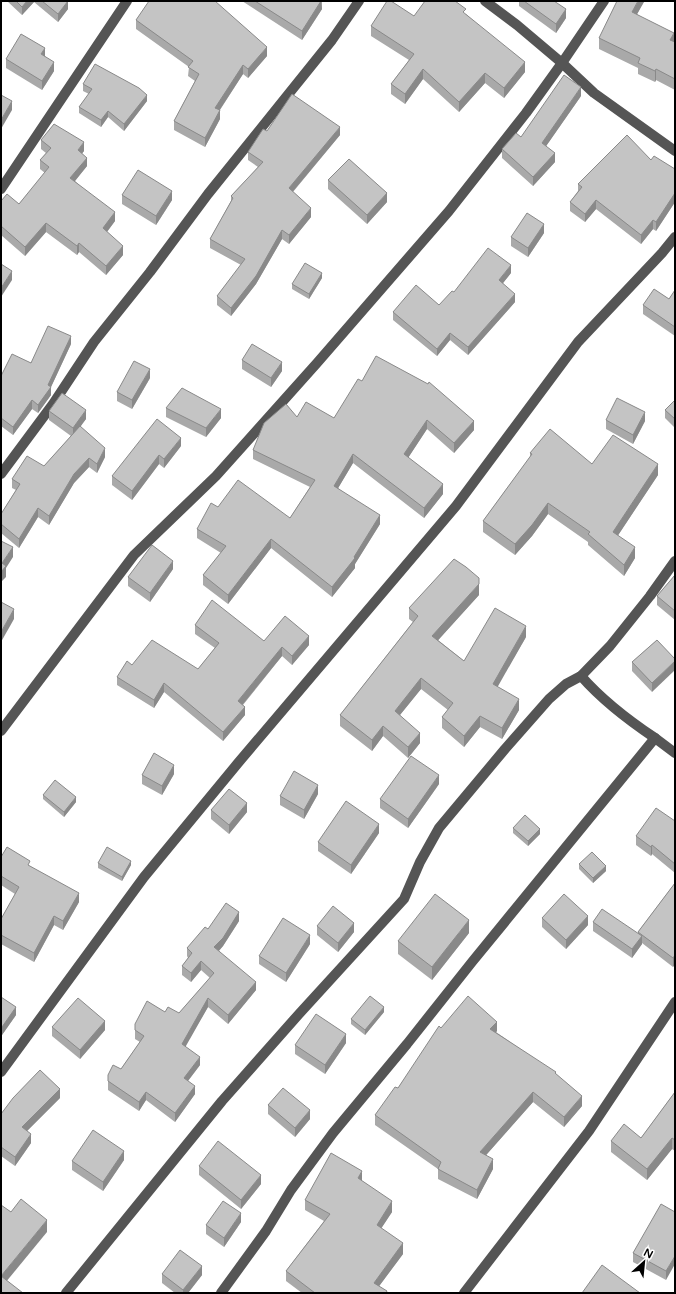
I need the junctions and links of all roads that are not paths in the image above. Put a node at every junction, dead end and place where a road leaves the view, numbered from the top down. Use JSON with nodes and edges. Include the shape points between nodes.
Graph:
{"nodes":[{"id":1,"x":127,"y":1,"type":"edge"},
{"id":2,"x":359,"y":1,"type":"edge"},
{"id":3,"x":485,"y":1,"type":"edge"},
{"id":4,"x":604,"y":1,"type":"edge"},
{"id":5,"x":562,"y":63,"type":"junction"},
{"id":6,"x":675,"y":151,"type":"edge"},
{"id":7,"x":1,"y":189,"type":"edge"},
{"id":8,"x":675,"y":237,"type":"edge"},
{"id":9,"x":1,"y":474,"type":"edge"},
{"id":10,"x":675,"y":561,"type":"edge"},
{"id":11,"x":581,"y":676,"type":"junction"},
{"id":12,"x":1,"y":731,"type":"edge"},
{"id":13,"x":655,"y":738,"type":"junction"},
{"id":14,"x":675,"y":754,"type":"edge"},
{"id":15,"x":675,"y":1002,"type":"edge"},
{"id":16,"x":1,"y":1072,"type":"edge"},
{"id":17,"x":66,"y":1293,"type":"edge"},
{"id":18,"x":221,"y":1293,"type":"edge"},
{"id":19,"x":464,"y":1293,"type":"edge"}],
"edges":[{"from":1,"to":7,"type":"street"},
{"from":2,"to":9,"type":"street","via":[[332,40],[208,194],[94,342],[53,404]]},
{"from":3,"to":5,"type":"street"},
{"from":4,"to":5,"type":"street"},
{"from":5,"to":6,"type":"street","via":[[594,93]]},
{"from":5,"to":12,"type":"street","via":[[449,211],[317,363],[216,476],[134,555]]},
{"from":8,"to":16,"type":"street","via":[[578,342],[456,506],[144,878]]},
{"from":10,"to":11,"type":"street","via":[[610,646]]},
{"from":11,"to":13,"type":"street","via":[[611,706]]},
{"from":11,"to":17,"type":"street","via":[[566,684],[549,699],[439,828],[420,862],[404,899],[222,1101]]},
{"from":13,"to":14,"type":"street"},
{"from":13,"to":18,"type":"street","via":[[333,1132]]},
{"from":15,"to":19,"type":"street","via":[[588,1131]]}]}
